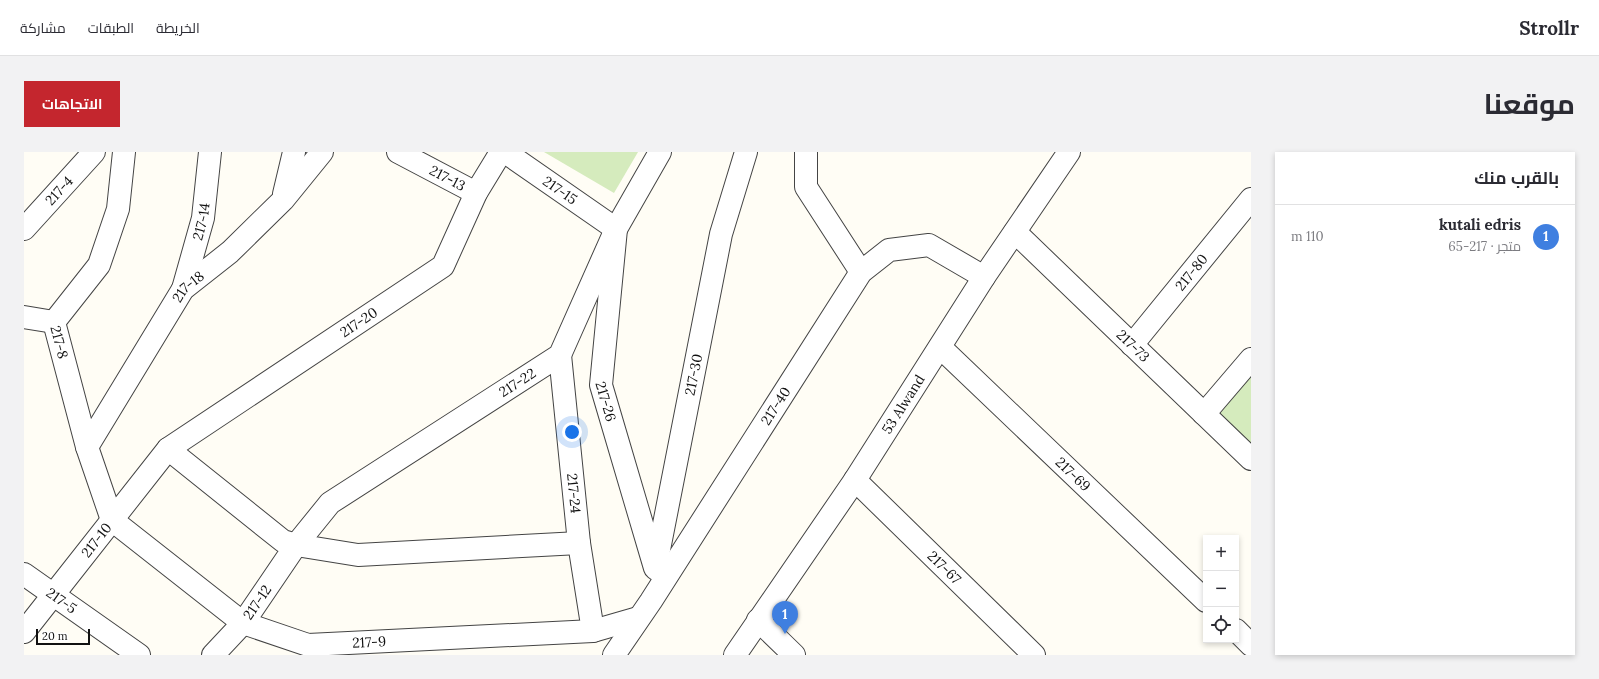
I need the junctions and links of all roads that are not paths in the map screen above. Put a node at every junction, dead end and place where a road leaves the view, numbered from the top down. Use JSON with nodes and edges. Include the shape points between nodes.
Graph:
{"nodes":[{"id":1,"x":94,"y":152,"type":"edge"},
{"id":2,"x":124,"y":152,"type":"edge"},
{"id":3,"x":210,"y":152,"type":"edge"},
{"id":4,"x":294,"y":152,"type":"edge"},
{"id":5,"x":322,"y":152,"type":"edge"},
{"id":6,"x":398,"y":152,"type":"edge"},
{"id":7,"x":501,"y":152,"type":"edge"},
{"id":8,"x":505,"y":152,"type":"edge"},
{"id":9,"x":660,"y":152,"type":"edge"},
{"id":10,"x":746,"y":152,"type":"edge"},
{"id":11,"x":806,"y":152,"type":"edge"},
{"id":12,"x":1069,"y":152,"type":"edge"},
{"id":13,"x":476,"y":193,"type":"junction"},
{"id":14,"x":1251,"y":199,"type":"edge"},
{"id":15,"x":283,"y":200,"type":"junction"},
{"id":16,"x":616,"y":228,"type":"junction"},
{"id":17,"x":24,"y":229,"type":"edge"},
{"id":18,"x":1015,"y":232,"type":"junction"},
{"id":19,"x":861,"y":272,"type":"junction"},
{"id":20,"x":984,"y":278,"type":"junction"},
{"id":21,"x":183,"y":289,"type":"junction"},
{"id":22,"x":24,"y":317,"type":"edge"},
{"id":23,"x":54,"y":322,"type":"junction"},
{"id":24,"x":1132,"y":345,"type":"junction"},
{"id":25,"x":940,"y":346,"type":"junction"},
{"id":26,"x":560,"y":355,"type":"junction"},
{"id":27,"x":1251,"y":360,"type":"edge"},
{"id":28,"x":1204,"y":414,"type":"junction"},
{"id":29,"x":87,"y":446,"type":"junction"},
{"id":30,"x":168,"y":449,"type":"junction"},
{"id":31,"x":1251,"y":459,"type":"edge"},
{"id":32,"x":855,"y":480,"type":"junction"},
{"id":33,"x":112,"y":520,"type":"junction"},
{"id":34,"x":580,"y":543,"type":"junction"},
{"id":35,"x":296,"y":545,"type":"junction"},
{"id":36,"x":661,"y":572,"type":"junction"},
{"id":37,"x":24,"y":574,"type":"edge"},
{"id":38,"x":54,"y":595,"type":"junction"},
{"id":39,"x":1203,"y":599,"type":"edge"},
{"id":40,"x":638,"y":618,"type":"junction"},
{"id":41,"x":758,"y":620,"type":"junction"},
{"id":42,"x":243,"y":623,"type":"junction"},
{"id":43,"x":24,"y":632,"type":"edge"},
{"id":44,"x":593,"y":632,"type":"junction"},
{"id":45,"x":139,"y":655,"type":"edge"},
{"id":46,"x":213,"y":655,"type":"edge"},
{"id":47,"x":614,"y":655,"type":"edge"},
{"id":48,"x":735,"y":655,"type":"edge"},
{"id":49,"x":794,"y":655,"type":"edge"},
{"id":50,"x":1034,"y":655,"type":"edge"}],
"edges":[{"from":1,"to":17,"type":"street","name":"217-4"},
{"from":2,"to":23,"type":"street","name":"217-8","via":[[118,209],[99,266]]},
{"from":3,"to":21,"type":"street","name":"217-14","via":[[203,218]]},
{"from":4,"to":15,"type":"street"},
{"from":5,"to":15,"type":"street","name":"217-18"},
{"from":6,"to":13,"type":"street","name":"217-13"},
{"from":7,"to":13,"type":"street","name":"217-20"},
{"from":8,"to":16,"type":"street","name":"217-15"},
{"from":9,"to":16,"type":"street"},
{"from":10,"to":36,"type":"street","name":"217-30","via":[[721,234]]},
{"from":11,"to":19,"type":"street","via":[[806,187]]},
{"from":12,"to":18,"type":"street","name":"53 Alwand"},
{"from":13,"to":30,"type":"street","name":"217-20","via":[[443,266]]},
{"from":14,"to":24,"type":"street","name":"217-80"},
{"from":15,"to":21,"type":"street","name":"217-18","via":[[230,252]]},
{"from":16,"to":26,"type":"street"},
{"from":16,"to":36,"type":"street","name":"217-26","via":[[601,385]]},
{"from":18,"to":20,"type":"street","name":"53 Alwand"},
{"from":18,"to":24,"type":"street","name":"217-73"},
{"from":19,"to":20,"type":"street","name":"217-40","via":[[888,250],[928,245]]},
{"from":19,"to":36,"type":"street","name":"217-40"},
{"from":20,"to":25,"type":"street","name":"53 Alwand"},
{"from":21,"to":29,"type":"street","name":"217-18"},
{"from":22,"to":23,"type":"street"},
{"from":23,"to":29,"type":"street","name":"217-8"},
{"from":24,"to":28,"type":"street","name":"217-73"},
{"from":25,"to":32,"type":"street","name":"53 Alwand"},
{"from":25,"to":39,"type":"street","name":"217-69"},
{"from":26,"to":34,"type":"street","name":"217-24"},
{"from":26,"to":35,"type":"street","name":"217-22","via":[[330,503]]},
{"from":27,"to":28,"type":"street"},
{"from":28,"to":31,"type":"street","name":"217-73"},
{"from":29,"to":33,"type":"street","name":"217-8"},
{"from":30,"to":33,"type":"street","name":"217-10"},
{"from":30,"to":35,"type":"street","via":[[283,541]]},
{"from":32,"to":41,"type":"street","name":"53 Alwand"},
{"from":32,"to":50,"type":"street","name":"217-67"},
{"from":33,"to":38,"type":"street","name":"217-10"},
{"from":33,"to":42,"type":"street","name":"217-9"},
{"from":34,"to":35,"type":"street","via":[[358,555]]},
{"from":34,"to":44,"type":"street","name":"217-24"},
{"from":35,"to":42,"type":"street","name":"217-12"},
{"from":36,"to":40,"type":"street","name":"217-30","via":[[651,601]]},
{"from":37,"to":38,"type":"street","name":"217-5"},
{"from":38,"to":43,"type":"street","name":"217-10"},
{"from":38,"to":45,"type":"street","name":"217-5"},
{"from":40,"to":44,"type":"street","name":"217-9"},
{"from":40,"to":47,"type":"street"},
{"from":41,"to":48,"type":"street","name":"53 Alwand"},
{"from":41,"to":49,"type":"street"},
{"from":42,"to":44,"type":"street","name":"217-9","via":[[308,645]]},
{"from":42,"to":46,"type":"street","name":"217-12"}]}
